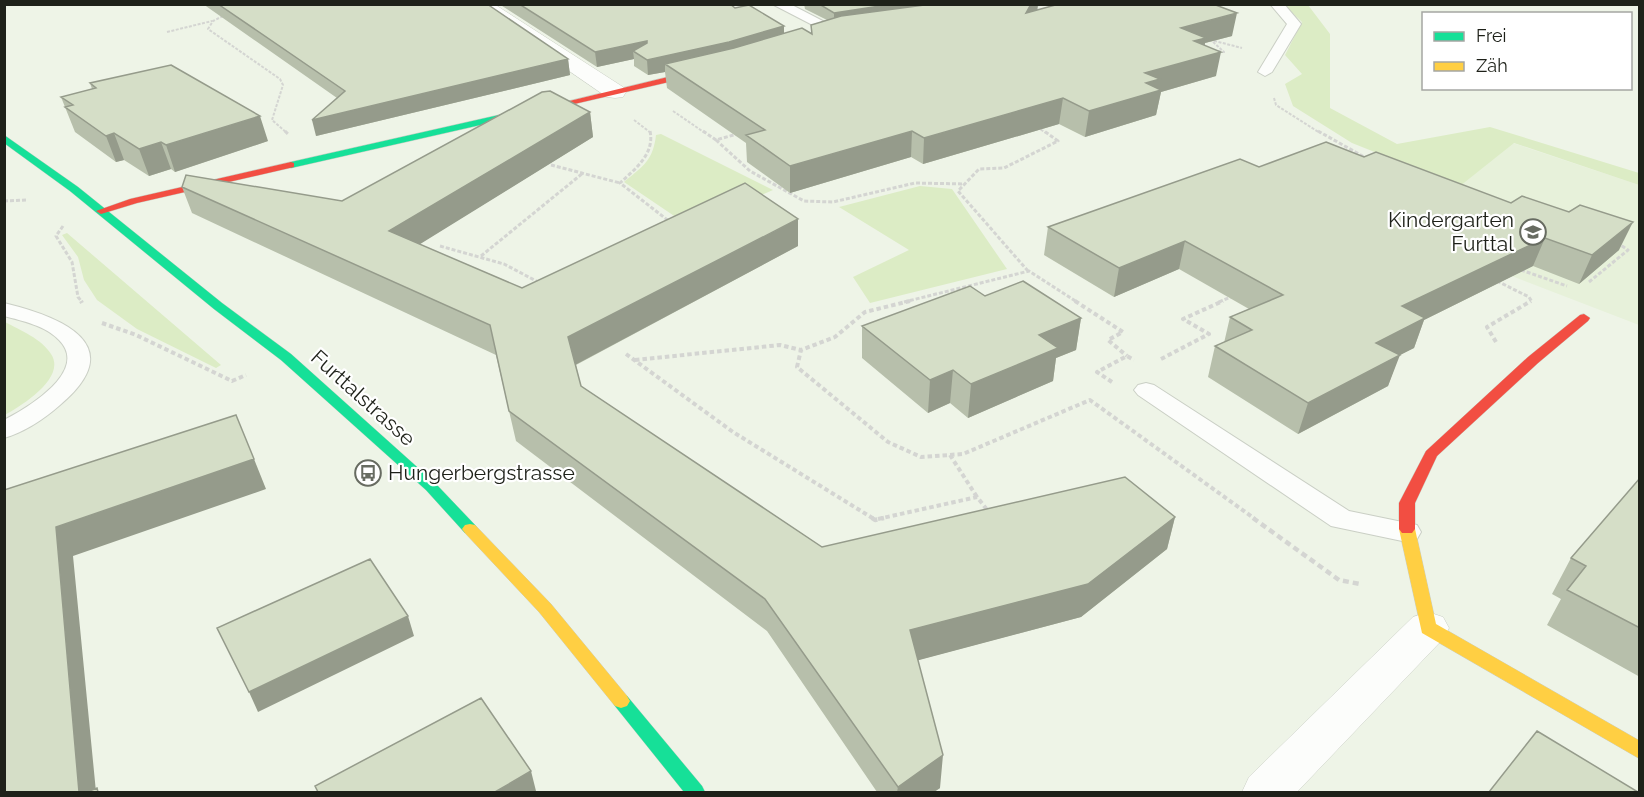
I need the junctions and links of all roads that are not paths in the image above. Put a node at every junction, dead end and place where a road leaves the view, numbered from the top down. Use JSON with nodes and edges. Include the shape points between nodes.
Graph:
{"nodes":[{"id":1,"x":481,"y":4,"type":"edge"},
{"id":2,"x":778,"y":4,"type":"edge"},
{"id":3,"x":1048,"y":4,"type":"edge"},
{"id":4,"x":1276,"y":4,"type":"edge"},
{"id":5,"x":984,"y":11,"type":"edge"},
{"id":6,"x":855,"y":29,"type":"edge"},
{"id":7,"x":837,"y":32,"type":"junction"},
{"id":8,"x":812,"y":38,"type":"edge"},
{"id":9,"x":724,"y":67,"type":"edge"},
{"id":10,"x":1265,"y":72,"type":"road end"},
{"id":11,"x":615,"y":92,"type":"junction"},
{"id":12,"x":4,"y":138,"type":"edge"},
{"id":13,"x":101,"y":211,"type":"junction"},
{"id":14,"x":4,"y":309,"type":"edge"},
{"id":15,"x":1584,"y":318,"type":"dead end"},
{"id":16,"x":1146,"y":390,"type":"dead end"},
{"id":17,"x":4,"y":430,"type":"edge"},
{"id":18,"x":1407,"y":532,"type":"junction"},
{"id":19,"x":1428,"y":628,"type":"junction"},
{"id":20,"x":1640,"y":751,"type":"edge"},
{"id":21,"x":695,"y":792,"type":"edge"},
{"id":22,"x":1266,"y":792,"type":"edge"}],
"edges":[{"from":1,"to":11,"type":"street"},
{"from":2,"to":7,"type":"lane"},
{"from":3,"to":5,"type":"street"},
{"from":4,"to":10,"type":"lane","via":[[1294,24]]},
{"from":6,"to":7,"type":"street"},
{"from":7,"to":8,"type":"street"},
{"from":9,"to":11,"type":"street"},
{"from":11,"to":13,"type":"street"},
{"from":12,"to":13,"type":"street","name":"Furttalstrasse"},
{"from":13,"to":21,"type":"street","name":"Furttalstrasse","via":[[286,357],[431,487],[545,609]]},
{"from":14,"to":17,"type":"lane","via":[[64,332],[78,352],[78,364],[56,397],[35,414]]},
{"from":15,"to":18,"type":"street","via":[[1431,454],[1407,503]]},
{"from":16,"to":18,"type":"lane","via":[[1341,519]]},
{"from":18,"to":19,"type":"street"},
{"from":19,"to":20,"type":"street"},
{"from":19,"to":22,"type":"street"}]}
